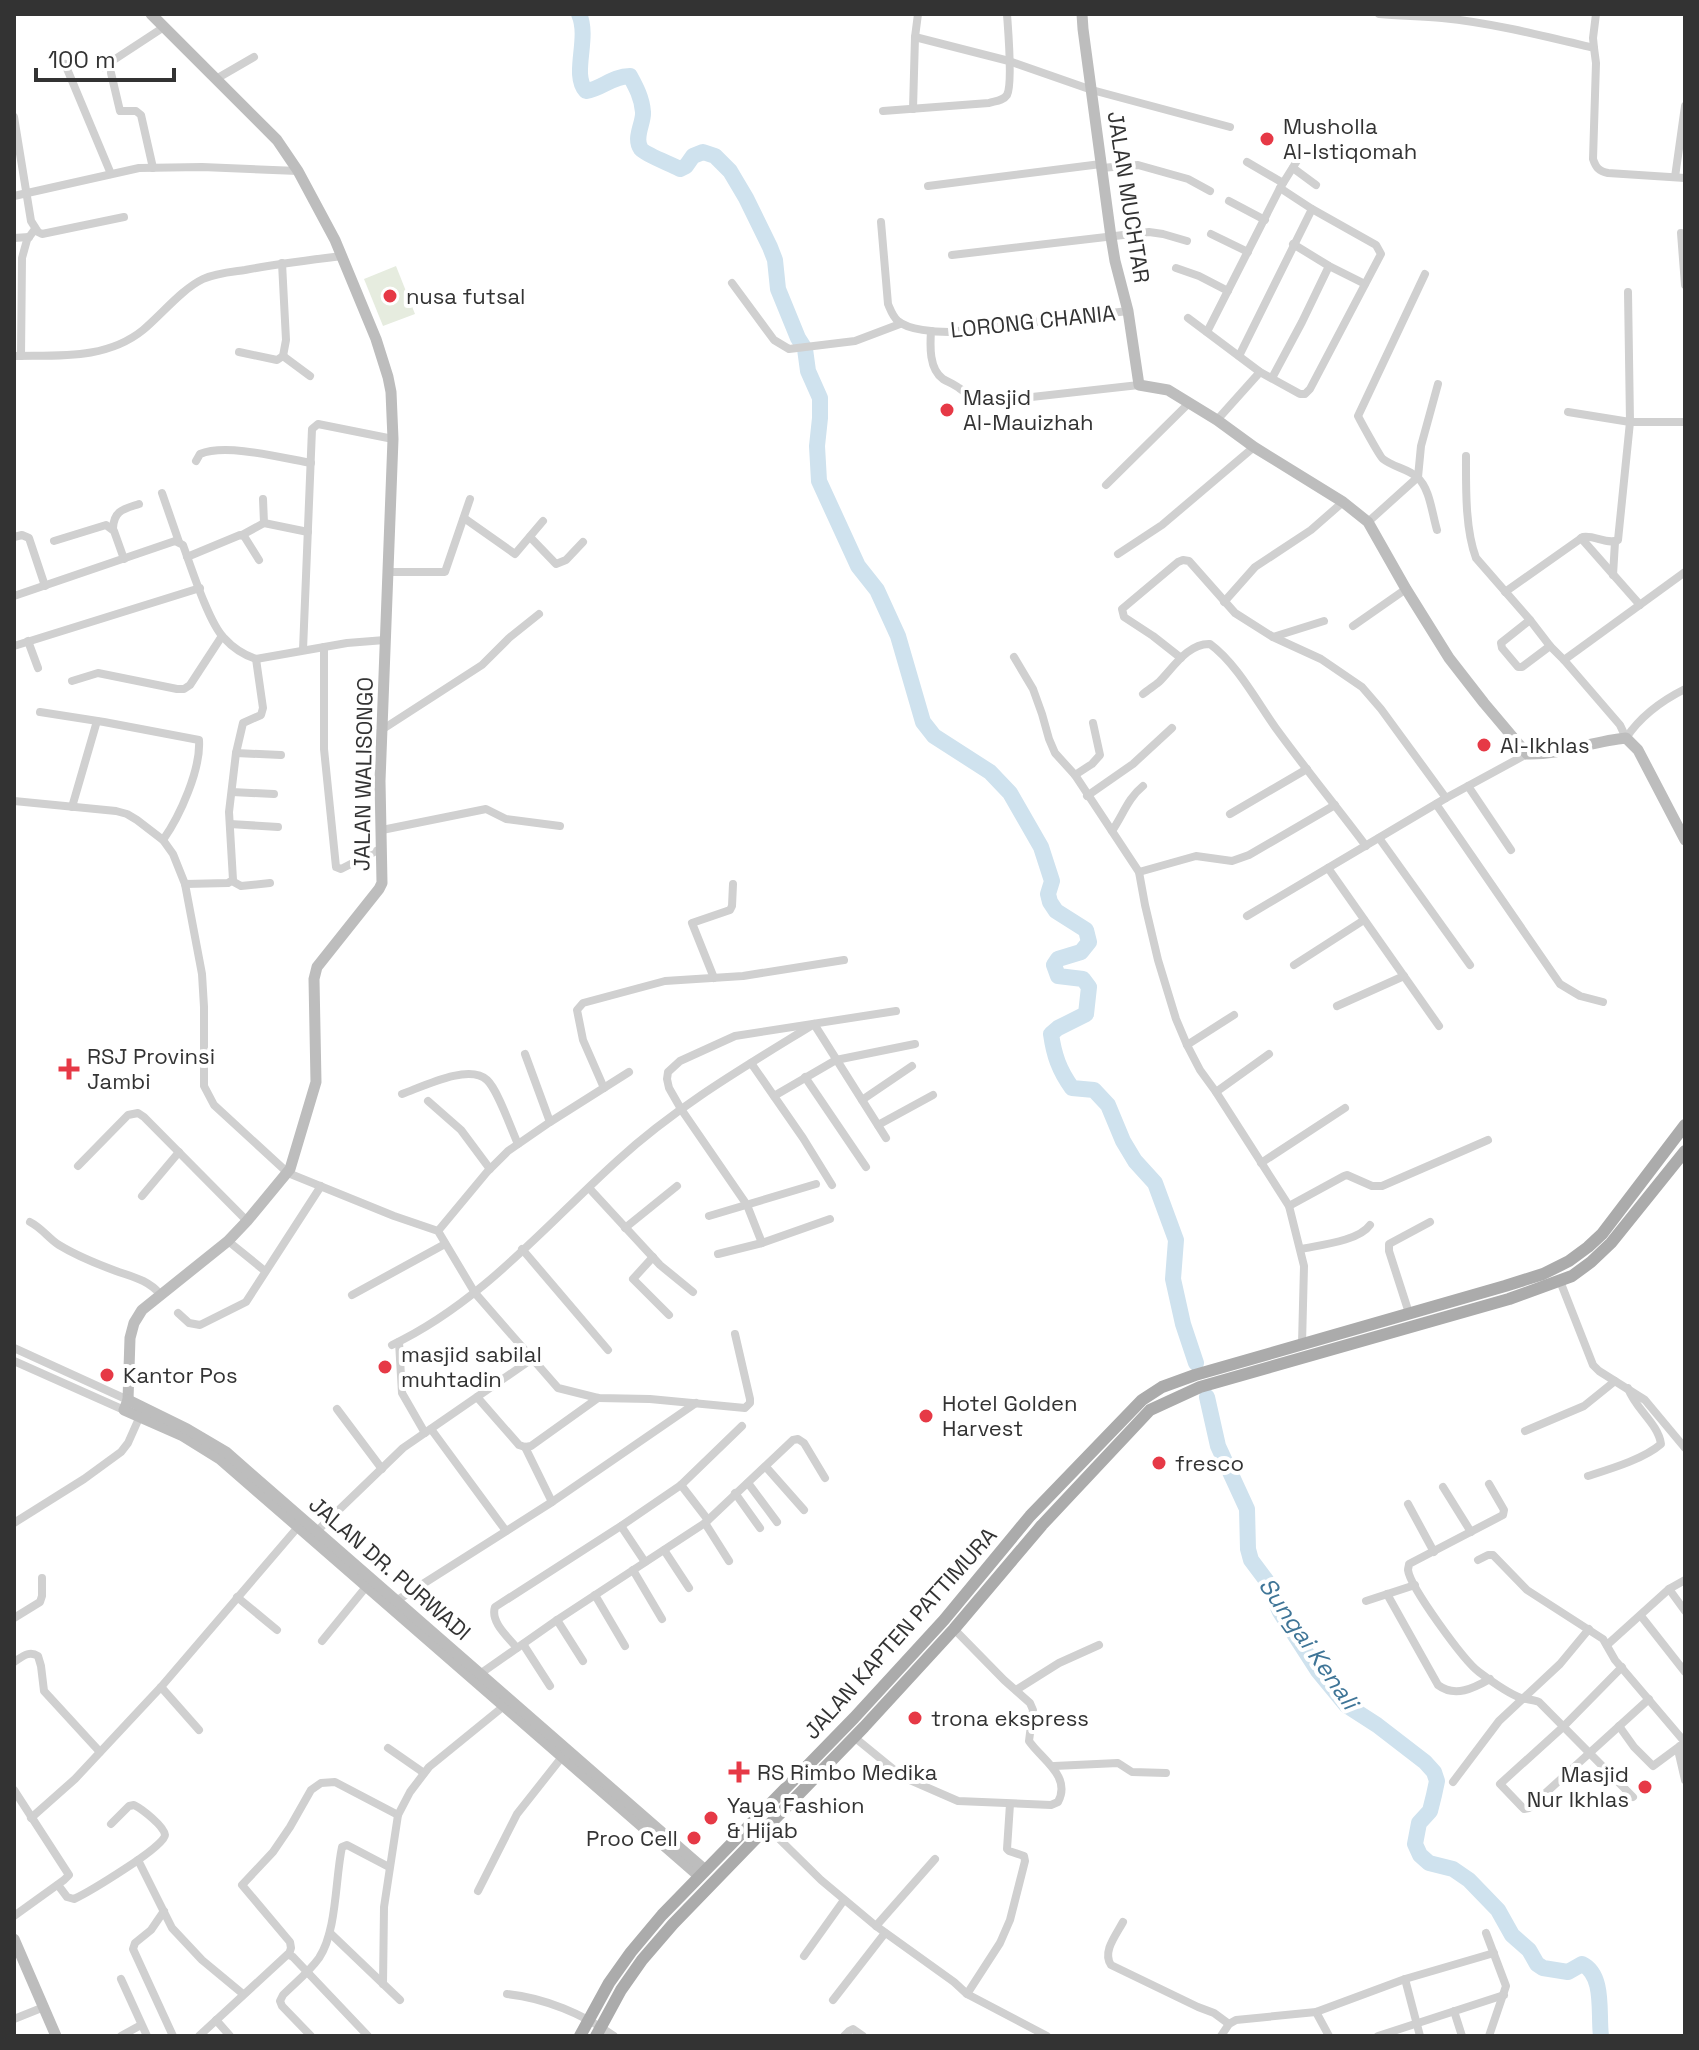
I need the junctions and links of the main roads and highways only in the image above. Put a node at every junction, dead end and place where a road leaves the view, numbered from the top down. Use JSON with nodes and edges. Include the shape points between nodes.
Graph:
{"nodes":[{"id":1,"x":1685,"y":1125,"type":"edge"},
{"id":2,"x":1685,"y":1151,"type":"edge"},
{"id":3,"x":1507,"y":1292,"type":"junction"},
{"id":4,"x":1261,"y":1363,"type":"junction"},
{"id":5,"x":1138,"y":1412,"type":"junction"},
{"id":6,"x":1041,"y":1505,"type":"junction"},
{"id":7,"x":1052,"y":1515,"type":"junction"},
{"id":8,"x":595,"y":2027,"type":"edge"},
{"id":9,"x":580,"y":2036,"type":"edge"}],
"edges":[{"from":1,"to":3,"type":"main road","via":[[1602,1234],[1569,1261]]},
{"from":2,"to":3,"type":"main road","via":[[1591,1262],[1560,1281]]},
{"from":3,"to":4,"type":"main road"},
{"from":3,"to":4,"type":"main road","via":[[1409,1313],[1302,1344]]},
{"from":4,"to":5,"type":"main road"},
{"from":5,"to":6,"type":"main road","name":"JALAN KAPTEN PATTIMURA"},
{"from":5,"to":7,"type":"main road","name":"JALAN KAPTEN PATTIMURA"},
{"from":6,"to":7,"type":"main road"},
{"from":6,"to":8,"type":"main road","name":"JALAN KAPTEN PATTIMURA","via":[[944,1620],[631,1952],[609,1983]]},
{"from":7,"to":8,"type":"main road","name":"JALAN KAPTEN PATTIMURA","via":[[854,1737],[673,1924]]},
{"from":8,"to":9,"type":"main road","name":"JALAN KAPTEN PATTIMURA"}]}
